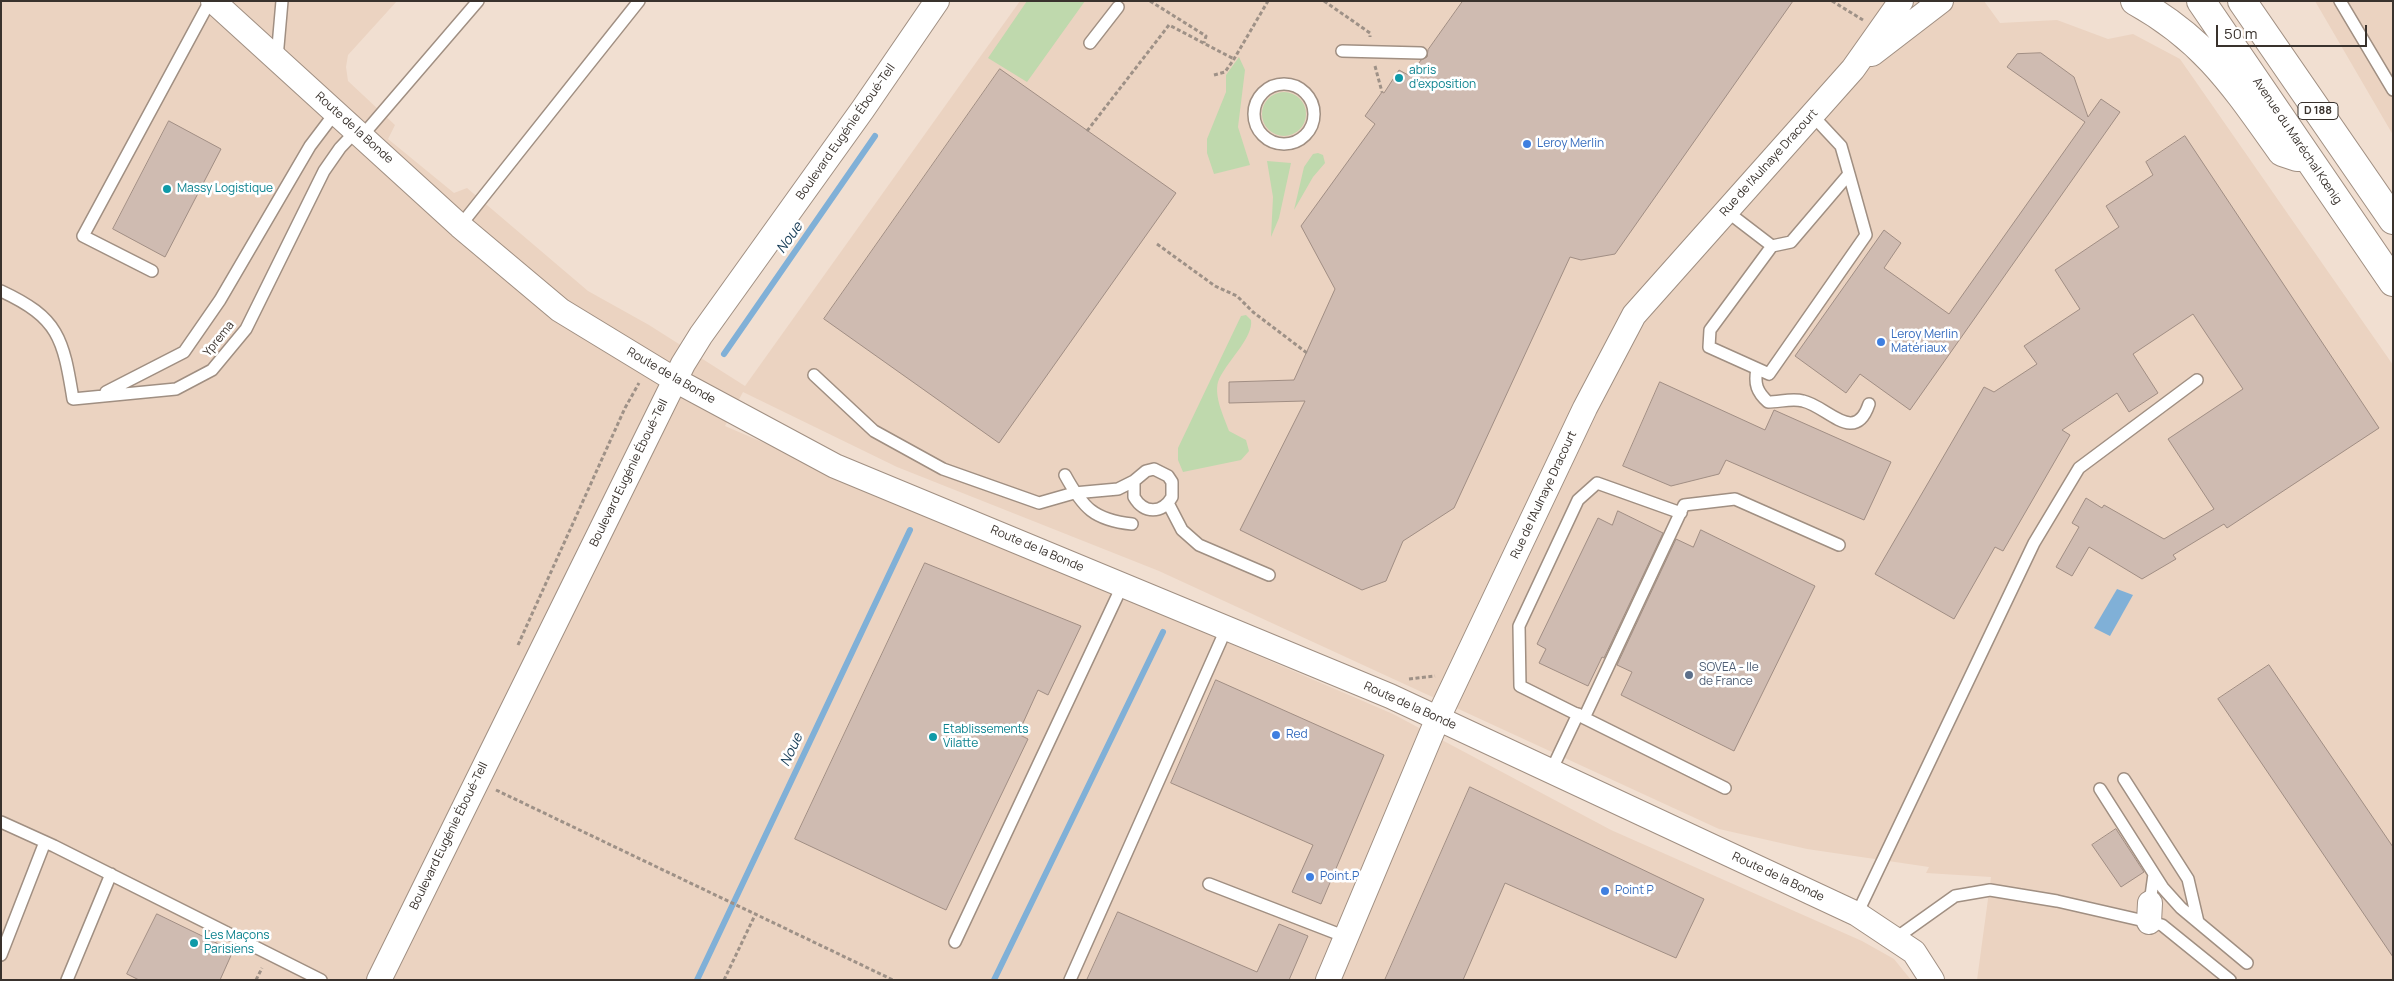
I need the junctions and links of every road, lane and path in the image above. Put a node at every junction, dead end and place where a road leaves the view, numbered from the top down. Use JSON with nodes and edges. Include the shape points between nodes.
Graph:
{"nodes":[{"id":1,"x":212,"y":1,"type":"edge"},
{"id":2,"x":282,"y":1,"type":"edge"},
{"id":3,"x":478,"y":1,"type":"edge"},
{"id":4,"x":639,"y":1,"type":"edge"},
{"id":5,"x":937,"y":1,"type":"edge"},
{"id":6,"x":1150,"y":1,"type":"edge"},
{"id":7,"x":1268,"y":1,"type":"edge"},
{"id":8,"x":1832,"y":1,"type":"edge"},
{"id":9,"x":1901,"y":1,"type":"edge"},
{"id":10,"x":1941,"y":1,"type":"edge"},
{"id":11,"x":2135,"y":1,"type":"edge"},
{"id":12,"x":2201,"y":1,"type":"edge"},
{"id":13,"x":2242,"y":1,"type":"edge"},
{"id":14,"x":2340,"y":1,"type":"edge"},
{"id":15,"x":1118,"y":7,"type":"dead end"},
{"id":16,"x":1865,"y":21,"type":"dead end"},
{"id":17,"x":1090,"y":43,"type":"dead end"},
{"id":18,"x":1204,"y":43,"type":"junction"},
{"id":19,"x":1342,"y":51,"type":"dead end"},
{"id":20,"x":1421,"y":53,"type":"dead end"},
{"id":21,"x":277,"y":58,"type":"junction"},
{"id":22,"x":1234,"y":59,"type":"junction"},
{"id":23,"x":1853,"y":69,"type":"junction"},
{"id":24,"x":1214,"y":75,"type":"dead end"},
{"id":25,"x":2393,"y":90,"type":"edge"},
{"id":26,"x":335,"y":113,"type":"junction"},
{"id":27,"x":1812,"y":115,"type":"junction"},
{"id":28,"x":1312,"y":123,"type":"joint"},
{"id":29,"x":1088,"y":131,"type":"dead end"},
{"id":30,"x":360,"y":133,"type":"junction"},
{"id":31,"x":2311,"y":160,"type":"junction"},
{"id":32,"x":1849,"y":174,"type":"junction"},
{"id":33,"x":1726,"y":210,"type":"junction"},
{"id":34,"x":2393,"y":220,"type":"edge"},
{"id":35,"x":460,"y":226,"type":"junction"},
{"id":36,"x":1157,"y":244,"type":"dead end"},
{"id":37,"x":1772,"y":246,"type":"junction"},
{"id":38,"x":152,"y":271,"type":"dead end"},
{"id":39,"x":2393,"y":282,"type":"edge"},
{"id":40,"x":1,"y":291,"type":"edge"},
{"id":41,"x":1307,"y":353,"type":"dead end"},
{"id":42,"x":1757,"y":369,"type":"junction"},
{"id":43,"x":814,"y":375,"type":"dead end"},
{"id":44,"x":675,"y":380,"type":"junction"},
{"id":45,"x":2197,"y":380,"type":"dead end"},
{"id":46,"x":102,"y":395,"type":"junction"},
{"id":47,"x":1869,"y":404,"type":"dead end"},
{"id":48,"x":1065,"y":475,"type":"dead end"},
{"id":49,"x":1134,"y":481,"type":"junction"},
{"id":50,"x":1074,"y":493,"type":"junction"},
{"id":51,"x":1168,"y":503,"type":"junction"},
{"id":52,"x":1681,"y":513,"type":"junction"},
{"id":53,"x":1132,"y":524,"type":"dead end"},
{"id":54,"x":1838,"y":545,"type":"dead end"},
{"id":55,"x":1269,"y":576,"type":"dead end"},
{"id":56,"x":1123,"y":584,"type":"junction"},
{"id":57,"x":1227,"y":627,"type":"junction"},
{"id":58,"x":1581,"y":716,"type":"junction"},
{"id":59,"x":1438,"y":718,"type":"junction"},
{"id":60,"x":1551,"y":771,"type":"junction"},
{"id":61,"x":2124,"y":779,"type":"dead end"},
{"id":62,"x":476,"y":780,"type":"junction"},
{"id":63,"x":1725,"y":788,"type":"dead end"},
{"id":64,"x":2100,"y":789,"type":"dead end"},
{"id":65,"x":1,"y":822,"type":"edge"},
{"id":66,"x":45,"y":842,"type":"junction"},
{"id":67,"x":111,"y":874,"type":"junction"},
{"id":68,"x":2154,"y":874,"type":"junction"},
{"id":69,"x":1209,"y":884,"type":"dead end"},
{"id":70,"x":2149,"y":912,"type":"junction"},
{"id":71,"x":756,"y":913,"type":"junction"},
{"id":72,"x":1857,"y":914,"type":"junction"},
{"id":73,"x":2198,"y":922,"type":"junction"},
{"id":74,"x":1346,"y":937,"type":"junction"},
{"id":75,"x":1896,"y":938,"type":"junction"},
{"id":76,"x":956,"y":942,"type":"dead end"},
{"id":77,"x":1,"y":955,"type":"edge"},
{"id":78,"x":2247,"y":963,"type":"dead end"},
{"id":79,"x":67,"y":980,"type":"edge"},
{"id":80,"x":321,"y":980,"type":"edge"},
{"id":81,"x":379,"y":980,"type":"edge"},
{"id":82,"x":724,"y":980,"type":"edge"},
{"id":83,"x":893,"y":980,"type":"edge"},
{"id":84,"x":1070,"y":980,"type":"edge"},
{"id":85,"x":1328,"y":980,"type":"edge"},
{"id":86,"x":1932,"y":980,"type":"edge"},
{"id":87,"x":2230,"y":980,"type":"edge"}],
"edges":[{"from":1,"to":21,"type":"street","name":"Route de la Bonde"},
{"from":1,"to":38,"type":"lane","via":[[83,236]]},
{"from":2,"to":21,"type":"lane"},
{"from":3,"to":30,"type":"lane","name":"Yprema"},
{"from":4,"to":35,"type":"lane"},
{"from":5,"to":44,"type":"street","name":"Boulevard Eugénie Éboué-Tell","via":[[701,335]]},
{"from":6,"to":18,"type":"path","via":[[1206,36]]},
{"from":7,"to":22,"type":"path"},
{"from":8,"to":16,"type":"path"},
{"from":9,"to":23,"type":"street","name":"Rue de l'Aulnaye Dracourt"},
{"from":10,"to":23,"type":"street","name":"Rue de l'Aulnaye Dracourt"},
{"from":11,"to":31,"type":"main road","via":[[2162,16],[2201,48],[2225,73],[2282,152]]},
{"from":12,"to":31,"type":"main road","name":"Avenue du Maréchal Kœnig","number":"D 188"},
{"from":13,"to":34,"type":"main road","number":"D 188"},
{"from":14,"to":25,"type":"lane"},
{"from":15,"to":17,"type":"lane"},
{"from":18,"to":22,"type":"path"},
{"from":18,"to":29,"type":"path","via":[[1169,25]]},
{"from":19,"to":20,"type":"lane"},
{"from":21,"to":26,"type":"street","name":"Route de la Bonde"},
{"from":22,"to":24,"type":"path","via":[[1225,72]]},
{"from":23,"to":27,"type":"street","name":"Rue de l'Aulnaye Dracourt"},
{"from":26,"to":30,"type":"street","name":"Route de la Bonde"},
{"from":26,"to":46,"type":"lane","via":[[310,146],[220,300],[184,352]]},
{"from":27,"to":32,"type":"lane","via":[[1841,146]]},
{"from":27,"to":33,"type":"street","name":"Rue de l'Aulnaye Dracourt"},
{"from":28,"to":28,"type":"lane","via":[[1314,110],[1309,98],[1296,86],[1279,84],[1263,92],[1254,105],[1254,121],[1268,140],[1287,144],[1302,138]]},
{"from":30,"to":35,"type":"street","name":"Route de la Bonde"},
{"from":30,"to":46,"type":"lane","name":"Yprema","via":[[324,172],[246,329],[212,370],[176,389]]},
{"from":31,"to":39,"type":"main road","name":"Avenue du Maréchal Kœnig","number":"D 188"},
{"from":32,"to":37,"type":"lane","via":[[1791,242]]},
{"from":32,"to":42,"type":"lane","via":[[1866,236],[1769,374]]},
{"from":33,"to":37,"type":"lane"},
{"from":33,"to":59,"type":"street","name":"Rue de l'Aulnaye Dracourt","via":[[1634,315],[1584,408]]},
{"from":35,"to":44,"type":"street","name":"Route de la Bonde","via":[[560,310]]},
{"from":36,"to":41,"type":"path","via":[[1215,286],[1237,296]]},
{"from":37,"to":42,"type":"lane","via":[[1710,330],[1709,347]]},
{"from":40,"to":46,"type":"lane","name":"Yprema","via":[[26,302],[46,318],[65,352],[72,399]]},
{"from":42,"to":47,"type":"lane","via":[[1755,380],[1759,393],[1768,402],[1802,400],[1842,422],[1852,423],[1866,415]]},
{"from":43,"to":50,"type":"lane","via":[[874,431],[943,469],[1039,503]]},
{"from":44,"to":56,"type":"street","name":"Route de la Bonde","via":[[835,466]]},
{"from":44,"to":62,"type":"street","name":"Boulevard Eugénie Éboué-Tell"},
{"from":45,"to":72,"type":"lane","via":[[2079,468],[2034,543]]},
{"from":48,"to":50,"type":"lane"},
{"from":49,"to":50,"type":"lane","via":[[1118,489]]},
{"from":49,"to":51,"type":"lane","via":[[1134,497],[1145,508],[1161,509]]},
{"from":49,"to":51,"type":"lane","via":[[1146,471],[1161,471],[1172,482],[1172,497]]},
{"from":50,"to":53,"type":"lane","via":[[1090,511],[1113,522]]},
{"from":51,"to":55,"type":"lane","via":[[1182,530],[1199,545]]},
{"from":52,"to":54,"type":"lane","via":[[1684,505],[1735,500]]},
{"from":52,"to":58,"type":"lane"},
{"from":52,"to":58,"type":"lane","via":[[1597,483],[1578,500],[1519,626],[1520,686]]},
{"from":56,"to":57,"type":"street","name":"Route de la Bonde"},
{"from":56,"to":76,"type":"lane"},
{"from":57,"to":59,"type":"street","name":"Route de la Bonde"},
{"from":57,"to":84,"type":"lane"},
{"from":58,"to":60,"type":"lane"},
{"from":58,"to":63,"type":"lane"},
{"from":59,"to":60,"type":"street","name":"Route de la Bonde"},
{"from":59,"to":74,"type":"street","name":"Rue de l'Aulnaye Dracourt"},
{"from":60,"to":72,"type":"street","name":"Route de la Bonde"},
{"from":61,"to":73,"type":"lane","via":[[2188,879]]},
{"from":62,"to":71,"type":"path"},
{"from":62,"to":81,"type":"street","name":"Boulevard Eugénie Éboué-Tell"},
{"from":64,"to":68,"type":"lane"},
{"from":65,"to":66,"type":"lane"},
{"from":66,"to":67,"type":"lane"},
{"from":66,"to":77,"type":"lane"},
{"from":67,"to":79,"type":"lane"},
{"from":67,"to":80,"type":"lane"},
{"from":68,"to":70,"type":"lane"},
{"from":68,"to":73,"type":"lane","via":[[2181,908]]},
{"from":69,"to":74,"type":"lane"},
{"from":70,"to":75,"type":"lane","via":[[1990,890],[1955,896]]},
{"from":70,"to":87,"type":"lane"},
{"from":71,"to":82,"type":"path"},
{"from":71,"to":83,"type":"path"},
{"from":72,"to":75,"type":"street","name":"Route de la Bonde"},
{"from":73,"to":78,"type":"lane"},
{"from":74,"to":85,"type":"street","name":"Rue de l'Aulnaye Dracourt"},
{"from":75,"to":86,"type":"street","name":"Route de la Bonde","via":[[1914,952]]}]}
